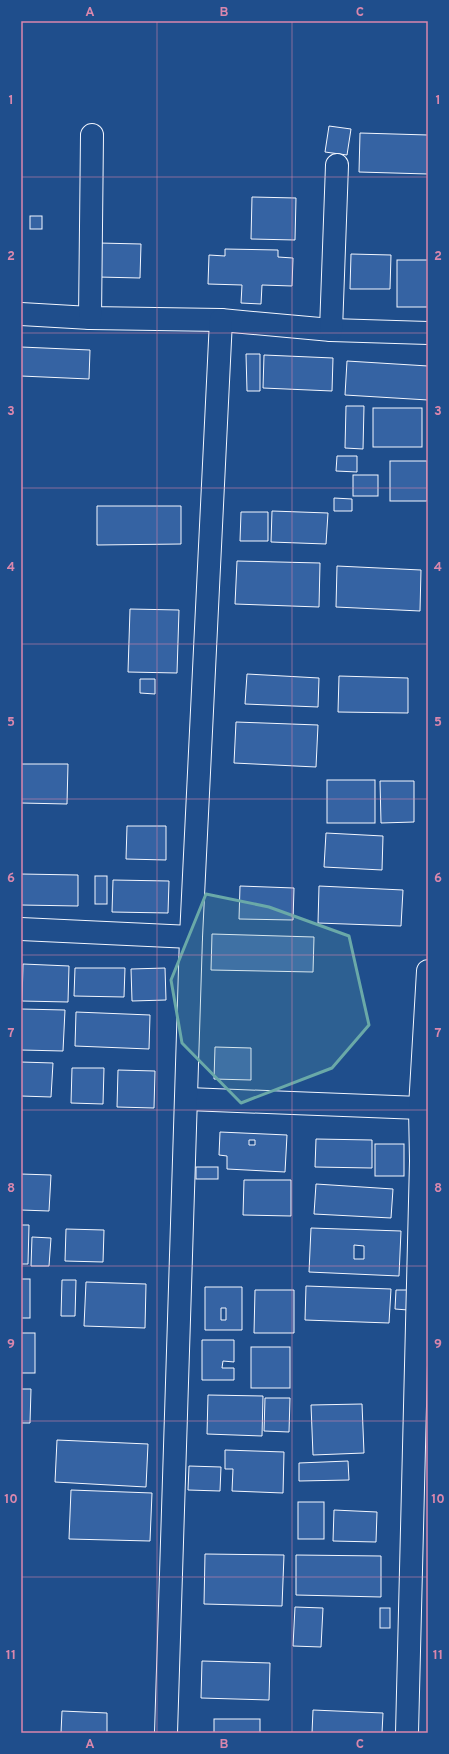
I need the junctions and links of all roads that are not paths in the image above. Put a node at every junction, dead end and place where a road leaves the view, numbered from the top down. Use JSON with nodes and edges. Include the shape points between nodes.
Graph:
{"nodes":[{"id":1,"x":92,"y":135,"type":"dead end"},
{"id":2,"x":337,"y":165,"type":"dead end"},
{"id":3,"x":21,"y":314,"type":"edge"},
{"id":4,"x":90,"y":318,"type":"junction"},
{"id":5,"x":221,"y":320,"type":"junction"},
{"id":6,"x":331,"y":330,"type":"junction"},
{"id":7,"x":428,"y":333,"type":"edge"},
{"id":8,"x":21,"y":929,"type":"edge"},
{"id":9,"x":192,"y":937,"type":"junction"},
{"id":10,"x":428,"y":971,"type":"edge"},
{"id":11,"x":188,"y":1098,"type":"junction"},
{"id":12,"x":420,"y":1108,"type":"junction"},
{"id":13,"x":425,"y":1161,"type":"edge"},
{"id":14,"x":166,"y":1733,"type":"edge"},
{"id":15,"x":407,"y":1733,"type":"edge"}],
"edges":[{"from":1,"to":4,"type":"street"},
{"from":2,"to":6,"type":"street"},
{"from":3,"to":4,"type":"street"},
{"from":4,"to":5,"type":"street"},
{"from":5,"to":6,"type":"street"},
{"from":5,"to":9,"type":"street"},
{"from":6,"to":7,"type":"street"},
{"from":8,"to":9,"type":"street"},
{"from":9,"to":11,"type":"street"},
{"from":10,"to":12,"type":"street"},
{"from":11,"to":12,"type":"street"},
{"from":11,"to":14,"type":"street"},
{"from":12,"to":13,"type":"street"},
{"from":13,"to":15,"type":"street"}]}
